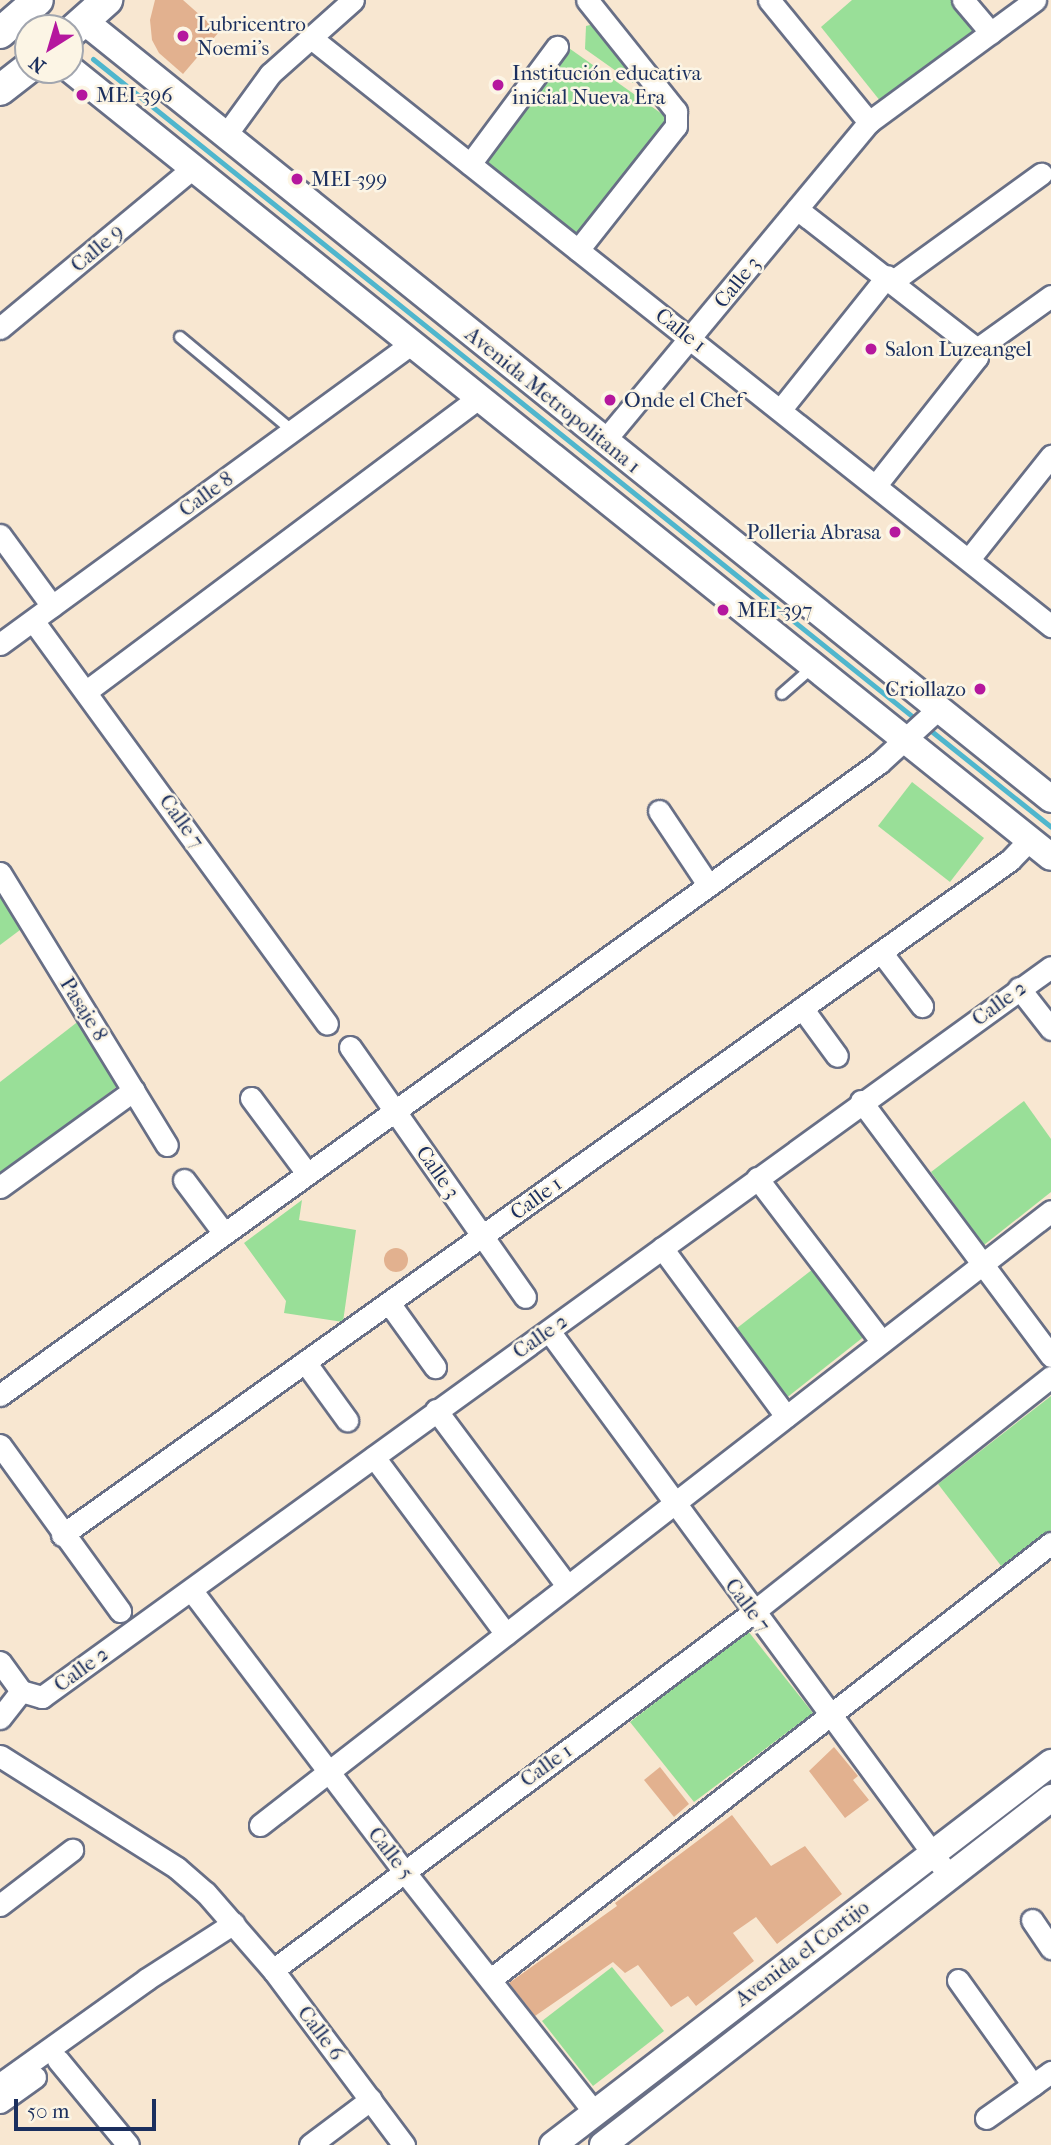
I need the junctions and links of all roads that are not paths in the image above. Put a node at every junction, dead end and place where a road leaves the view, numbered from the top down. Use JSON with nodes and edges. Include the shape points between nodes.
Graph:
{"nodes":[{"id":1,"x":38,"y":0,"type":"edge"},
{"id":2,"x":56,"y":0,"type":"edge"},
{"id":3,"x":107,"y":0,"type":"edge"},
{"id":4,"x":353,"y":0,"type":"edge"},
{"id":5,"x":587,"y":0,"type":"edge"},
{"id":6,"x":769,"y":0,"type":"edge"},
{"id":7,"x":963,"y":0,"type":"edge"},
{"id":8,"x":1035,"y":0,"type":"edge"},
{"id":9,"x":67,"y":14,"type":"edge"},
{"id":10,"x":84,"y":21,"type":"edge"},
{"id":11,"x":10,"y":27,"type":"edge"},
{"id":12,"x":84,"y":32,"type":"edge"},
{"id":13,"x":991,"y":33,"type":"junction"},
{"id":14,"x":310,"y":37,"type":"junction"},
{"id":15,"x":557,"y":47,"type":"dead end"},
{"id":16,"x":14,"y":79,"type":"edge"},
{"id":17,"x":84,"y":80,"type":"edge"},
{"id":18,"x":0,"y":90,"type":"edge"},
{"id":19,"x":869,"y":122,"type":"junction"},
{"id":20,"x":226,"y":136,"type":"junction"},
{"id":21,"x":470,"y":164,"type":"junction"},
{"id":22,"x":193,"y":168,"type":"junction"},
{"id":23,"x":1041,"y":174,"type":"dead end"},
{"id":24,"x":797,"y":209,"type":"junction"},
{"id":25,"x":578,"y":250,"type":"junction"},
{"id":26,"x":890,"y":279,"type":"junction"},
{"id":27,"x":1051,"y":296,"type":"edge"},
{"id":28,"x":0,"y":328,"type":"edge"},
{"id":29,"x":180,"y":337,"type":"dead end"},
{"id":30,"x":691,"y":338,"type":"junction"},
{"id":31,"x":411,"y":344,"type":"junction"},
{"id":32,"x":977,"y":349,"type":"junction"},
{"id":33,"x":478,"y":398,"type":"junction"},
{"id":34,"x":781,"y":409,"type":"junction"},
{"id":35,"x":293,"y":431,"type":"junction"},
{"id":36,"x":605,"y":440,"type":"junction"},
{"id":37,"x":1051,"y":456,"type":"edge"},
{"id":38,"x":876,"y":485,"type":"junction"},
{"id":39,"x":0,"y":535,"type":"edge"},
{"id":40,"x":969,"y":559,"type":"junction"},
{"id":41,"x":52,"y":606,"type":"junction"},
{"id":42,"x":34,"y":622,"type":"junction"},
{"id":43,"x":1051,"y":626,"type":"edge"},
{"id":44,"x":0,"y":644,"type":"edge"},
{"id":45,"x":828,"y":649,"type":"junction"},
{"id":46,"x":88,"y":690,"type":"junction"},
{"id":47,"x":782,"y":694,"type":"dead end"},
{"id":48,"x":935,"y":713,"type":"junction"},
{"id":49,"x":910,"y":737,"type":"junction"},
{"id":50,"x":1051,"y":799,"type":"edge"},
{"id":51,"x":659,"y":811,"type":"dead end"},
{"id":52,"x":1030,"y":839,"type":"junction"},
{"id":53,"x":1051,"y":857,"type":"edge"},
{"id":54,"x":0,"y":873,"type":"edge"},
{"id":55,"x":707,"y":883,"type":"junction"},
{"id":56,"x":881,"y":952,"type":"junction"},
{"id":57,"x":1051,"y":967,"type":"edge"},
{"id":58,"x":1019,"y":988,"type":"junction"},
{"id":59,"x":922,"y":1006,"type":"dead end"},
{"id":60,"x":802,"y":1008,"type":"junction"},
{"id":61,"x":327,"y":1024,"type":"dead end"},
{"id":62,"x":1051,"y":1029,"type":"edge"},
{"id":63,"x":350,"y":1047,"type":"dead end"},
{"id":64,"x":837,"y":1056,"type":"dead end"},
{"id":65,"x":134,"y":1090,"type":"junction"},
{"id":66,"x":251,"y":1098,"type":"dead end"},
{"id":67,"x":861,"y":1101,"type":"junction"},
{"id":68,"x":394,"y":1109,"type":"junction"},
{"id":69,"x":167,"y":1144,"type":"dead end"},
{"id":70,"x":306,"y":1172,"type":"junction"},
{"id":71,"x":757,"y":1178,"type":"junction"},
{"id":72,"x":184,"y":1180,"type":"dead end"},
{"id":73,"x":0,"y":1187,"type":"edge"},
{"id":74,"x":1051,"y":1211,"type":"edge"},
{"id":75,"x":223,"y":1233,"type":"junction"},
{"id":76,"x":483,"y":1236,"type":"junction"},
{"id":77,"x":662,"y":1248,"type":"junction"},
{"id":78,"x":982,"y":1265,"type":"junction"},
{"id":79,"x":525,"y":1297,"type":"dead end"},
{"id":80,"x":389,"y":1303,"type":"junction"},
{"id":81,"x":549,"y":1331,"type":"junction"},
{"id":82,"x":882,"y":1342,"type":"junction"},
{"id":83,"x":1051,"y":1356,"type":"edge"},
{"id":84,"x":305,"y":1362,"type":"junction"},
{"id":85,"x":435,"y":1367,"type":"dead end"},
{"id":86,"x":1051,"y":1377,"type":"edge"},
{"id":87,"x":0,"y":1395,"type":"edge"},
{"id":88,"x":436,"y":1410,"type":"junction"},
{"id":89,"x":786,"y":1416,"type":"junction"},
{"id":90,"x":347,"y":1420,"type":"dead end"},
{"id":91,"x":0,"y":1445,"type":"edge"},
{"id":92,"x":374,"y":1457,"type":"junction"},
{"id":93,"x":674,"y":1502,"type":"junction"},
{"id":94,"x":62,"y":1535,"type":"junction"},
{"id":95,"x":1051,"y":1543,"type":"edge"},
{"id":96,"x":567,"y":1586,"type":"junction"},
{"id":97,"x":192,"y":1591,"type":"junction"},
{"id":98,"x":120,"y":1611,"type":"dead end"},
{"id":99,"x":752,"y":1613,"type":"junction"},
{"id":100,"x":506,"y":1634,"type":"junction"},
{"id":101,"x":0,"y":1662,"type":"edge"},
{"id":102,"x":24,"y":1693,"type":"junction"},
{"id":103,"x":834,"y":1714,"type":"junction"},
{"id":104,"x":0,"y":1718,"type":"edge"},
{"id":105,"x":0,"y":1756,"type":"edge"},
{"id":106,"x":1051,"y":1763,"type":"edge"},
{"id":107,"x":329,"y":1772,"type":"junction"},
{"id":108,"x":1051,"y":1798,"type":"edge"},
{"id":109,"x":260,"y":1825,"type":"dead end"},
{"id":110,"x":72,"y":1850,"type":"dead end"},
{"id":111,"x":933,"y":1854,"type":"junction"},
{"id":112,"x":403,"y":1870,"type":"junction"},
{"id":113,"x":950,"y":1877,"type":"junction"},
{"id":114,"x":0,"y":1905,"type":"edge"},
{"id":115,"x":1032,"y":1920,"type":"dead end"},
{"id":116,"x":234,"y":1923,"type":"junction"},
{"id":117,"x":1051,"y":1948,"type":"edge"},
{"id":118,"x":273,"y":1970,"type":"junction"},
{"id":119,"x":492,"y":1979,"type":"junction"},
{"id":120,"x":958,"y":1980,"type":"dead end"},
{"id":121,"x":121,"y":2015,"type":"dead end"},
{"id":122,"x":58,"y":2060,"type":"junction"},
{"id":123,"x":1051,"y":2072,"type":"edge"},
{"id":124,"x":0,"y":2084,"type":"edge"},
{"id":125,"x":1033,"y":2085,"type":"junction"},
{"id":126,"x":371,"y":2099,"type":"junction"},
{"id":127,"x":0,"y":2102,"type":"edge"},
{"id":128,"x":594,"y":2112,"type":"junction"},
{"id":129,"x":986,"y":2118,"type":"dead end"},
{"id":130,"x":128,"y":2145,"type":"edge"},
{"id":131,"x":310,"y":2145,"type":"edge"},
{"id":132,"x":404,"y":2145,"type":"edge"},
{"id":133,"x":554,"y":2145,"type":"edge"},
{"id":134,"x":603,"y":2145,"type":"edge"}],
"edges":[{"from":1,"to":11,"type":"main road"},
{"from":2,"to":9,"type":"main road","name":"Avenida Metropolitana 1"},
{"from":3,"to":10,"type":"main road"},
{"from":4,"to":14,"type":"street"},
{"from":5,"to":25,"type":"street","via":[[677,111],[676,126]]},
{"from":6,"to":19,"type":"street"},
{"from":7,"to":13,"type":"street"},
{"from":8,"to":13,"type":"street","name":"Calle 3"},
{"from":12,"to":20,"type":"street","name":"Avenida Metropolitana 1"},
{"from":13,"to":19,"type":"street","name":"Calle 3"},
{"from":14,"to":20,"type":"street","via":[[270,74]]},
{"from":14,"to":21,"type":"street","name":"Calle 1"},
{"from":15,"to":21,"type":"street"},
{"from":16,"to":18,"type":"main road"},
{"from":17,"to":22,"type":"street","name":"Avenida Metropolitana 1"},
{"from":19,"to":24,"type":"street","name":"Calle 3"},
{"from":20,"to":36,"type":"street","name":"Avenida Metropolitana 1"},
{"from":21,"to":25,"type":"street","name":"Calle 1"},
{"from":22,"to":28,"type":"street","name":"Calle 9"},
{"from":22,"to":31,"type":"street","name":"Avenida Metropolitana 1"},
{"from":23,"to":26,"type":"street"},
{"from":24,"to":26,"type":"street"},
{"from":24,"to":30,"type":"street","name":"Calle 3"},
{"from":25,"to":30,"type":"street","name":"Calle 1"},
{"from":26,"to":32,"type":"street"},
{"from":26,"to":34,"type":"street"},
{"from":27,"to":32,"type":"street"},
{"from":29,"to":35,"type":"lane"},
{"from":30,"to":34,"type":"street","name":"Calle 1"},
{"from":30,"to":36,"type":"street","name":"Calle 3"},
{"from":31,"to":33,"type":"street","name":"Avenida Metropolitana 1"},
{"from":31,"to":35,"type":"street","name":"Calle 8"},
{"from":32,"to":38,"type":"street","via":[[977,357]]},
{"from":33,"to":45,"type":"street","name":"Avenida Metropolitana 1"},
{"from":33,"to":46,"type":"street"},
{"from":34,"to":38,"type":"street","name":"Calle 1"},
{"from":35,"to":41,"type":"street","name":"Calle 8"},
{"from":36,"to":45,"type":"street","name":"Avenida Metropolitana 1"},
{"from":37,"to":40,"type":"street"},
{"from":38,"to":40,"type":"street","name":"Calle 1"},
{"from":39,"to":41,"type":"street"},
{"from":40,"to":43,"type":"street","name":"Calle 1"},
{"from":41,"to":42,"type":"street","name":"Calle 8"},
{"from":42,"to":44,"type":"street","name":"Calle 8"},
{"from":42,"to":46,"type":"street","name":"Calle 7"},
{"from":45,"to":47,"type":"lane"},
{"from":45,"to":48,"type":"street","name":"Avenida Metropolitana 1"},
{"from":45,"to":49,"type":"street","name":"Avenida Metropolitana 1"},
{"from":46,"to":61,"type":"street","name":"Calle 7"},
{"from":48,"to":49,"type":"street"},
{"from":48,"to":50,"type":"street","name":"Avenida Metropolitana 1"},
{"from":49,"to":52,"type":"street","name":"Avenida Metropolitana 1"},
{"from":49,"to":55,"type":"street"},
{"from":51,"to":55,"type":"street"},
{"from":52,"to":53,"type":"street","name":"Avenida Metropolitana 1"},
{"from":52,"to":56,"type":"street","name":"Calle 1","via":[[1010,860]]},
{"from":54,"to":65,"type":"street","name":"Pasaje 8"},
{"from":55,"to":68,"type":"street"},
{"from":56,"to":59,"type":"street"},
{"from":56,"to":60,"type":"street","name":"Calle 1"},
{"from":57,"to":58,"type":"street","name":"Calle 2"},
{"from":58,"to":62,"type":"street"},
{"from":58,"to":67,"type":"street","name":"Calle 2"},
{"from":60,"to":64,"type":"street"},
{"from":60,"to":76,"type":"street","name":"Calle 1"},
{"from":63,"to":68,"type":"street","name":"Calle 3"},
{"from":65,"to":69,"type":"street","name":"Pasaje 8"},
{"from":65,"to":73,"type":"street"},
{"from":66,"to":70,"type":"street"},
{"from":67,"to":71,"type":"street","name":"Calle 2"},
{"from":67,"to":78,"type":"street"},
{"from":68,"to":70,"type":"street"},
{"from":68,"to":76,"type":"street","name":"Calle 3"},
{"from":70,"to":75,"type":"street"},
{"from":71,"to":77,"type":"street","name":"Calle 2"},
{"from":71,"to":82,"type":"street"},
{"from":72,"to":75,"type":"street"},
{"from":74,"to":78,"type":"street"},
{"from":75,"to":87,"type":"street"},
{"from":76,"to":79,"type":"street","name":"Calle 3"},
{"from":76,"to":80,"type":"street","name":"Calle 1"},
{"from":77,"to":81,"type":"street","name":"Calle 2"},
{"from":77,"to":89,"type":"street"},
{"from":78,"to":82,"type":"street"},
{"from":78,"to":83,"type":"street"},
{"from":80,"to":84,"type":"street","name":"Calle 1"},
{"from":80,"to":85,"type":"street"},
{"from":81,"to":88,"type":"street","name":"Calle 2"},
{"from":81,"to":93,"type":"street","name":"Calle 7"},
{"from":82,"to":89,"type":"street"},
{"from":84,"to":90,"type":"street"},
{"from":84,"to":94,"type":"street","name":"Calle 1"},
{"from":86,"to":99,"type":"street","name":"Calle 1"},
{"from":88,"to":92,"type":"street","name":"Calle 2"},
{"from":88,"to":96,"type":"street"},
{"from":89,"to":93,"type":"street"},
{"from":91,"to":94,"type":"street"},
{"from":92,"to":97,"type":"street","name":"Calle 2"},
{"from":92,"to":100,"type":"street"},
{"from":93,"to":96,"type":"street"},
{"from":93,"to":99,"type":"street","name":"Calle 7"},
{"from":94,"to":98,"type":"street"},
{"from":95,"to":103,"type":"street"},
{"from":96,"to":100,"type":"street"},
{"from":97,"to":102,"type":"street","name":"Calle 2","via":[[42,1697]]},
{"from":97,"to":107,"type":"street","name":"Calle 5"},
{"from":99,"to":103,"type":"street","name":"Calle 7"},
{"from":99,"to":112,"type":"street","name":"Calle 1"},
{"from":100,"to":107,"type":"street"},
{"from":101,"to":102,"type":"street"},
{"from":102,"to":104,"type":"street"},
{"from":103,"to":111,"type":"street","name":"Calle 7"},
{"from":103,"to":119,"type":"street"},
{"from":105,"to":116,"type":"street","name":"Calle 6","via":[[177,1868]]},
{"from":106,"to":111,"type":"street","name":"Avenida el Cortijo"},
{"from":107,"to":109,"type":"street"},
{"from":107,"to":112,"type":"street","name":"Calle 5"},
{"from":108,"to":113,"type":"street","name":"Avenida el Cortijo"},
{"from":110,"to":114,"type":"street"},
{"from":111,"to":113,"type":"street","name":"Calle 7"},
{"from":111,"to":128,"type":"street","name":"Avenida el Cortijo"},
{"from":112,"to":118,"type":"street","name":"Calle 1"},
{"from":112,"to":119,"type":"street","name":"Calle 5"},
{"from":113,"to":134,"type":"street","name":"Avenida el Cortijo"},
{"from":115,"to":117,"type":"street"},
{"from":116,"to":118,"type":"street","name":"Calle 6"},
{"from":116,"to":124,"type":"street"},
{"from":118,"to":126,"type":"street","name":"Calle 6"},
{"from":119,"to":128,"type":"street","name":"Calle 5"},
{"from":120,"to":125,"type":"street"},
{"from":121,"to":122,"type":"street"},
{"from":122,"to":127,"type":"street"},
{"from":122,"to":130,"type":"street"},
{"from":123,"to":125,"type":"street"},
{"from":125,"to":129,"type":"street"},
{"from":126,"to":131,"type":"street"},
{"from":126,"to":132,"type":"street","name":"Calle 6"},
{"from":128,"to":133,"type":"street","name":"Avenida el Cortijo"}]}
